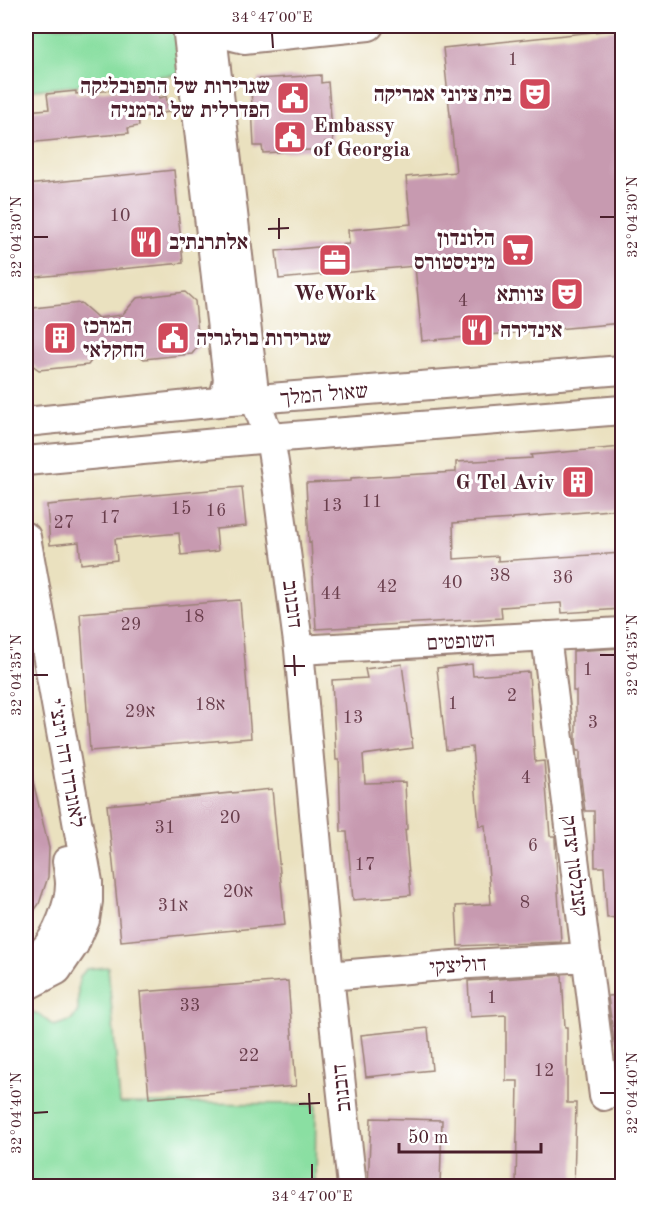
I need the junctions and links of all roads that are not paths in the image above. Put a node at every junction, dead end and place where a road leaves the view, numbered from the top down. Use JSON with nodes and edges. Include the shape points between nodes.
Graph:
{"nodes":[{"id":1,"x":187,"y":26,"type":"edge"},
{"id":2,"x":213,"y":26,"type":"edge"},
{"id":3,"x":369,"y":26,"type":"edge"},
{"id":4,"x":244,"y":39,"type":"junction"},
{"id":5,"x":216,"y":73,"type":"junction"},
{"id":6,"x":622,"y":370,"type":"edge"},
{"id":7,"x":255,"y":400,"type":"junction"},
{"id":8,"x":218,"y":402,"type":"junction"},
{"id":9,"x":622,"y":410,"type":"edge"},
{"id":10,"x":26,"y":422,"type":"edge"},
{"id":11,"x":270,"y":438,"type":"junction"},
{"id":12,"x":28,"y":465,"type":"edge"},
{"id":13,"x":26,"y":537,"type":"edge"},
{"id":14,"x":622,"y":632,"type":"edge"},
{"id":15,"x":546,"y":636,"type":"junction"},
{"id":16,"x":26,"y":644,"type":"edge"},
{"id":17,"x":299,"y":650,"type":"junction"},
{"id":18,"x":74,"y":918,"type":"junction"},
{"id":19,"x":587,"y":957,"type":"junction"},
{"id":20,"x":26,"y":962,"type":"edge"},
{"id":21,"x":329,"y":976,"type":"junction"},
{"id":22,"x":26,"y":986,"type":"edge"},
{"id":23,"x":604,"y":1096,"type":"dead end"},
{"id":24,"x":352,"y":1186,"type":"edge"}],
"edges":[{"from":1,"to":8,"type":"street","via":[[228,381]]},
{"from":2,"to":4,"type":"street"},
{"from":2,"to":5,"type":"street","name":"דובנוב"},
{"from":3,"to":4,"type":"street"},
{"from":4,"to":5,"type":"street"},
{"from":5,"to":7,"type":"street","name":"דובנוב"},
{"from":6,"to":7,"type":"street","name":"שאול המלך"},
{"from":7,"to":8,"type":"street","name":"שאול המלך"},
{"from":7,"to":11,"type":"street","name":"דובנוב"},
{"from":8,"to":10,"type":"street","name":"שאול המלך"},
{"from":9,"to":11,"type":"street","name":"שאול המלך"},
{"from":11,"to":12,"type":"street","name":"שאול המלך"},
{"from":11,"to":17,"type":"street","name":"דובנוב"},
{"from":13,"to":18,"type":"street","name":"לאונרדו דה וינצ'י","via":[[88,882],[88,902]]},
{"from":14,"to":15,"type":"street","name":"השופטים"},
{"from":15,"to":17,"type":"street","name":"השופטים"},
{"from":15,"to":19,"type":"street","name":"קצנלסון יצחק"},
{"from":16,"to":18,"type":"street","name":"לאונרדו דה וינצ'י","via":[[66,854],[68,898]]},
{"from":17,"to":21,"type":"street","name":"דובנוב"},
{"from":18,"to":20,"type":"street","via":[[42,952]]},
{"from":18,"to":22,"type":"street","via":[[74,945],[57,970]]},
{"from":19,"to":21,"type":"street","name":"דוליצקי"},
{"from":19,"to":23,"type":"street","name":"קצנלסון יצחק"},
{"from":21,"to":24,"type":"street","name":"דובנוב"}]}
